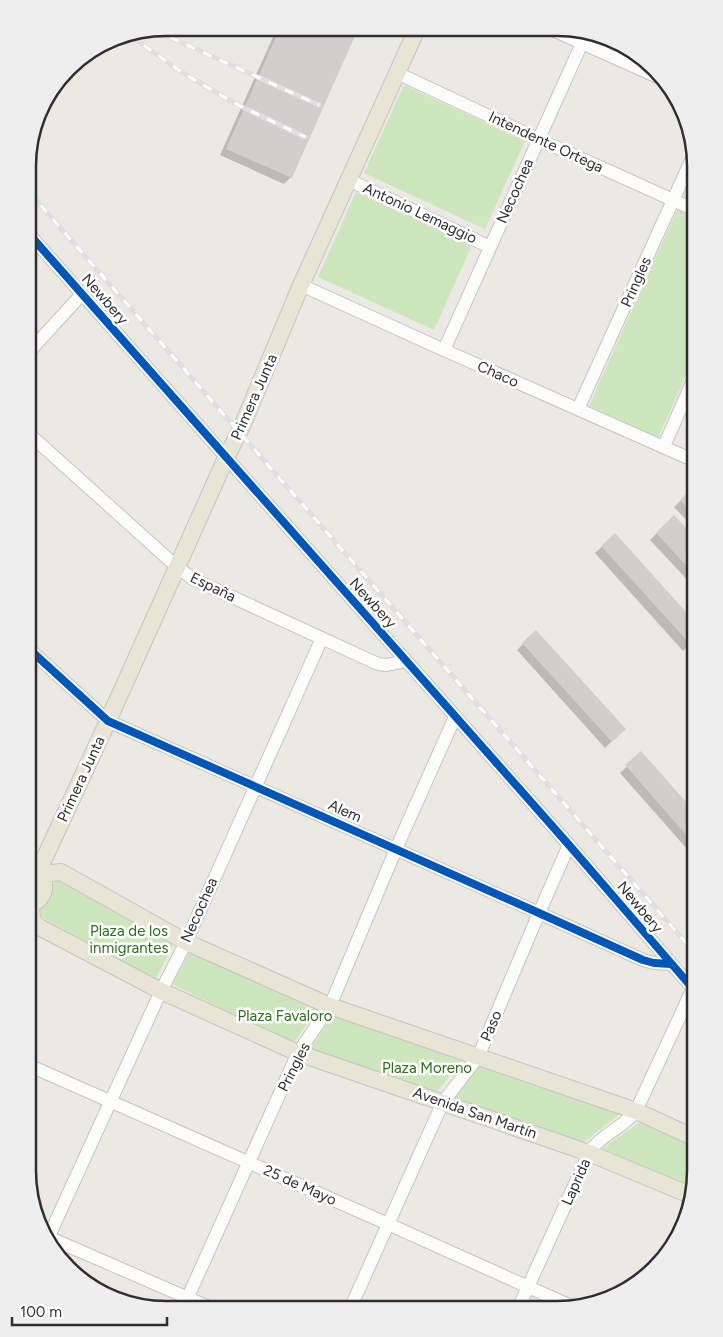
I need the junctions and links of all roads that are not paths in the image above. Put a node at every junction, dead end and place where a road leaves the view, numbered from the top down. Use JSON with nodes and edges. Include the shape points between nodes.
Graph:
{"nodes":[{"id":1,"x":414,"y":36,"type":"edge"},
{"id":2,"x":583,"y":39,"type":"edge"},
{"id":3,"x":593,"y":42,"type":"edge"},
{"id":4,"x":640,"y":67,"type":"edge"},
{"id":5,"x":397,"y":72,"type":"junction"},
{"id":6,"x":538,"y":139,"type":"junction"},
{"id":7,"x":687,"y":169,"type":"edge"},
{"id":8,"x":349,"y":180,"type":"junction"},
{"id":9,"x":673,"y":200,"type":"junction"},
{"id":10,"x":687,"y":206,"type":"edge"},
{"id":11,"x":36,"y":243,"type":"edge"},
{"id":12,"x":490,"y":247,"type":"junction"},
{"id":13,"x":301,"y":285,"type":"junction"},
{"id":14,"x":82,"y":294,"type":"junction"},
{"id":15,"x":36,"y":344,"type":"edge"},
{"id":16,"x":444,"y":350,"type":"junction"},
{"id":17,"x":687,"y":395,"type":"edge"},
{"id":18,"x":578,"y":409,"type":"junction"},
{"id":19,"x":36,"y":440,"type":"edge"},
{"id":20,"x":664,"y":446,"type":"junction"},
{"id":21,"x":687,"y":457,"type":"edge"},
{"id":22,"x":226,"y":458,"type":"junction"},
{"id":23,"x":176,"y":566,"type":"junction"},
{"id":24,"x":322,"y":638,"type":"junction"},
{"id":25,"x":36,"y":655,"type":"edge"},
{"id":26,"x":406,"y":661,"type":"junction"},
{"id":27,"x":456,"y":717,"type":"junction"},
{"id":28,"x":108,"y":721,"type":"junction"},
{"id":29,"x":255,"y":786,"type":"junction"},
{"id":30,"x":569,"y":845,"type":"junction"},
{"id":31,"x":396,"y":849,"type":"junction"},
{"id":32,"x":36,"y":869,"type":"edge"},
{"id":33,"x":36,"y":871,"type":"edge"},
{"id":34,"x":36,"y":872,"type":"edge"},
{"id":35,"x":36,"y":902,"type":"edge"},
{"id":36,"x":539,"y":913,"type":"junction"},
{"id":37,"x":36,"y":924,"type":"edge"},
{"id":38,"x":186,"y":942,"type":"junction"},
{"id":39,"x":671,"y":964,"type":"junction"},
{"id":40,"x":686,"y":981,"type":"edge"},
{"id":41,"x":161,"y":991,"type":"junction"},
{"id":42,"x":330,"y":1006,"type":"junction"},
{"id":43,"x":686,"y":1006,"type":"edge"},
{"id":44,"x":298,"y":1052,"type":"junction"},
{"id":45,"x":478,"y":1056,"type":"junction"},
{"id":46,"x":36,"y":1069,"type":"edge"},
{"id":47,"x":111,"y":1102,"type":"junction"},
{"id":48,"x":443,"y":1102,"type":"junction"},
{"id":49,"x":636,"y":1111,"type":"junction"},
{"id":50,"x":686,"y":1134,"type":"edge"},
{"id":51,"x":589,"y":1153,"type":"junction"},
{"id":52,"x":249,"y":1162,"type":"junction"},
{"id":53,"x":684,"y":1193,"type":"edge"},
{"id":54,"x":388,"y":1224,"type":"junction"},
{"id":55,"x":52,"y":1232,"type":"edge"},
{"id":56,"x":56,"y":1240,"type":"edge"},
{"id":57,"x":528,"y":1287,"type":"junction"},
{"id":58,"x":182,"y":1301,"type":"edge"},
{"id":59,"x":187,"y":1301,"type":"edge"},
{"id":60,"x":354,"y":1301,"type":"edge"},
{"id":61,"x":522,"y":1301,"type":"edge"},
{"id":62,"x":559,"y":1301,"type":"edge"}],
"edges":[{"from":1,"to":5,"type":"main road","name":"Primera Junta"},
{"from":2,"to":6,"type":"street","name":"Necochea"},
{"from":3,"to":4,"type":"street"},
{"from":5,"to":6,"type":"street","name":"Intendente Ortega"},
{"from":5,"to":8,"type":"main road","name":"Primera Junta"},
{"from":6,"to":9,"type":"street","name":"Intendente Ortega"},
{"from":6,"to":12,"type":"street","name":"Necochea"},
{"from":7,"to":9,"type":"street","name":"Pringles"},
{"from":8,"to":12,"type":"street","name":"Antonio Lemaggio"},
{"from":8,"to":13,"type":"main road","name":"Primera Junta"},
{"from":9,"to":10,"type":"street","name":"Intendente Ortega"},
{"from":9,"to":18,"type":"street","name":"Pringles"},
{"from":11,"to":14,"type":"street","name":"Newbery"},
{"from":12,"to":16,"type":"street","name":"Necochea"},
{"from":13,"to":16,"type":"street","name":"Chaco"},
{"from":13,"to":22,"type":"main road","name":"Primera Junta"},
{"from":14,"to":15,"type":"street"},
{"from":14,"to":22,"type":"street","name":"Newbery"},
{"from":16,"to":18,"type":"street","name":"Chaco"},
{"from":17,"to":20,"type":"street"},
{"from":18,"to":20,"type":"street","name":"Chaco"},
{"from":19,"to":23,"type":"street","name":"España"},
{"from":20,"to":21,"type":"street","name":"Chaco"},
{"from":22,"to":23,"type":"main road","name":"Primera Junta"},
{"from":22,"to":26,"type":"street","name":"Newbery"},
{"from":23,"to":24,"type":"street","name":"España","via":[[193,579]]},
{"from":23,"to":28,"type":"main road","name":"Primera Junta"},
{"from":24,"to":26,"type":"street","name":"España","via":[[378,664]]},
{"from":24,"to":29,"type":"street","name":"Necochea"},
{"from":25,"to":28,"type":"street","name":"Alem"},
{"from":26,"to":27,"type":"street","name":"Newbery"},
{"from":27,"to":30,"type":"street","name":"Newbery"},
{"from":27,"to":31,"type":"street","name":"Pringles"},
{"from":28,"to":29,"type":"street","name":"Alem"},
{"from":28,"to":32,"type":"main road","name":"Primera Junta"},
{"from":29,"to":31,"type":"street","name":"Alem"},
{"from":29,"to":38,"type":"street","name":"Necochea"},
{"from":30,"to":36,"type":"street","name":"Paso"},
{"from":30,"to":39,"type":"street","name":"Newbery"},
{"from":31,"to":36,"type":"street","name":"Alem"},
{"from":31,"to":42,"type":"street","name":"Pringles"},
{"from":33,"to":38,"type":"main road","via":[[60,872]]},
{"from":34,"to":35,"type":"main road","via":[[44,882],[43,894]]},
{"from":36,"to":39,"type":"street","name":"Alem","via":[[642,960]]},
{"from":36,"to":45,"type":"street","name":"Paso"},
{"from":37,"to":41,"type":"main road","name":"Avenida San Martín"},
{"from":38,"to":41,"type":"street","name":"Necochea"},
{"from":38,"to":42,"type":"main road"},
{"from":39,"to":40,"type":"street","name":"Newbery"},
{"from":41,"to":44,"type":"main road","name":"Avenida San Martín"},
{"from":41,"to":47,"type":"street","name":"Necochea"},
{"from":42,"to":44,"type":"street","name":"Pringles"},
{"from":42,"to":45,"type":"main road"},
{"from":43,"to":49,"type":"street","name":"Laprida"},
{"from":44,"to":48,"type":"main road","name":"Avenida San Martín"},
{"from":44,"to":52,"type":"street","name":"Pringles"},
{"from":45,"to":48,"type":"street","name":"Paso"},
{"from":45,"to":49,"type":"main road"},
{"from":46,"to":47,"type":"street","name":"25 de Mayo"},
{"from":47,"to":52,"type":"street","name":"25 de Mayo"},
{"from":47,"to":55,"type":"street","name":"Necochea"},
{"from":48,"to":51,"type":"main road","name":"Avenida San Martín"},
{"from":48,"to":54,"type":"street","name":"Paso"},
{"from":49,"to":50,"type":"main road"},
{"from":49,"to":51,"type":"street","name":"Laprida","via":[[594,1145]]},
{"from":51,"to":53,"type":"main road","name":"Avenida San Martín"},
{"from":51,"to":57,"type":"street","name":"Laprida"},
{"from":52,"to":54,"type":"street","name":"25 de Mayo"},
{"from":52,"to":59,"type":"street","name":"Pringles"},
{"from":54,"to":57,"type":"street","name":"25 de Mayo"},
{"from":54,"to":60,"type":"street","name":"Paso"},
{"from":56,"to":58,"type":"street"},
{"from":57,"to":61,"type":"street","name":"Laprida"},
{"from":57,"to":62,"type":"street","name":"25 de Mayo"}]}
